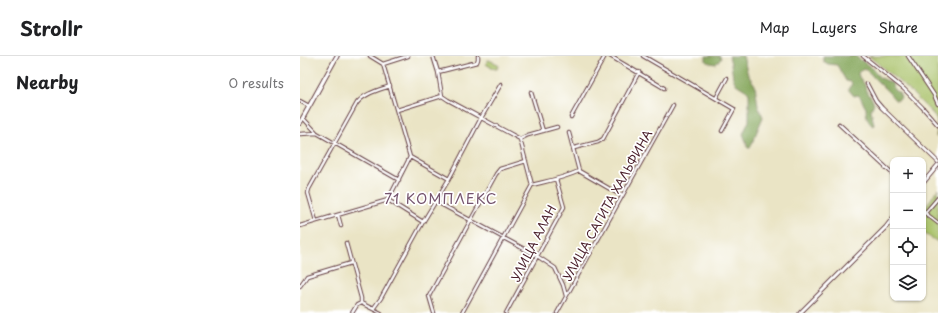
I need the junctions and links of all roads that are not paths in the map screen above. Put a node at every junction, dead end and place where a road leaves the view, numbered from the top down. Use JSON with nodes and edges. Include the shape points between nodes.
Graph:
{"nodes":[{"id":1,"x":337,"y":56,"type":"edge"},
{"id":2,"x":370,"y":56,"type":"edge"},
{"id":3,"x":408,"y":56,"type":"edge"},
{"id":4,"x":433,"y":56,"type":"edge"},
{"id":5,"x":478,"y":56,"type":"edge"},
{"id":6,"x":605,"y":56,"type":"edge"},
{"id":7,"x":610,"y":56,"type":"edge"},
{"id":8,"x":642,"y":56,"type":"edge"},
{"id":9,"x":863,"y":56,"type":"edge"},
{"id":10,"x":908,"y":56,"type":"edge"},
{"id":11,"x":383,"y":64,"type":"junction"},
{"id":12,"x":438,"y":72,"type":"junction"},
{"id":13,"x":639,"y":72,"type":"junction"},
{"id":14,"x":727,"y":78,"type":"dead end"},
{"id":15,"x":501,"y":84,"type":"dead end"},
{"id":16,"x":867,"y":84,"type":"dead end"},
{"id":17,"x":390,"y":86,"type":"junction"},
{"id":18,"x":664,"y":88,"type":"dead end"},
{"id":19,"x":531,"y":92,"type":"dead end"},
{"id":20,"x":442,"y":96,"type":"junction"},
{"id":21,"x":716,"y":98,"type":"junction"},
{"id":22,"x":300,"y":101,"type":"edge"},
{"id":23,"x":938,"y":104,"type":"edge"},
{"id":24,"x":673,"y":105,"type":"dead end"},
{"id":25,"x":309,"y":107,"type":"junction"},
{"id":26,"x":397,"y":110,"type":"junction"},
{"id":27,"x":571,"y":117,"type":"dead end"},
{"id":28,"x":303,"y":118,"type":"junction"},
{"id":29,"x":481,"y":118,"type":"junction"},
{"id":30,"x":300,"y":123,"type":"edge"},
{"id":31,"x":839,"y":124,"type":"dead end"},
{"id":32,"x":938,"y":126,"type":"edge"},
{"id":33,"x":557,"y":127,"type":"dead end"},
{"id":34,"x":543,"y":131,"type":"junction"},
{"id":35,"x":722,"y":131,"type":"dead end"},
{"id":36,"x":317,"y":133,"type":"junction"},
{"id":37,"x":569,"y":133,"type":"dead end"},
{"id":38,"x":300,"y":134,"type":"edge"},
{"id":39,"x":520,"y":139,"type":"junction"},
{"id":40,"x":335,"y":143,"type":"junction"},
{"id":41,"x":574,"y":148,"type":"junction"},
{"id":42,"x":410,"y":157,"type":"junction"},
{"id":43,"x":526,"y":161,"type":"junction"},
{"id":44,"x":938,"y":163,"type":"edge"},
{"id":45,"x":579,"y":171,"type":"junction"},
{"id":46,"x":890,"y":171,"type":"edge"},
{"id":47,"x":449,"y":178,"type":"junction"},
{"id":48,"x":556,"y":179,"type":"junction"},
{"id":49,"x":926,"y":179,"type":"edge"},
{"id":50,"x":399,"y":180,"type":"junction"},
{"id":51,"x":532,"y":185,"type":"junction"},
{"id":52,"x":622,"y":196,"type":"junction"},
{"id":53,"x":938,"y":198,"type":"edge"},
{"id":54,"x":388,"y":200,"type":"junction"},
{"id":55,"x":435,"y":201,"type":"junction"},
{"id":56,"x":338,"y":215,"type":"junction"},
{"id":57,"x":470,"y":220,"type":"junction"},
{"id":58,"x":316,"y":221,"type":"junction"},
{"id":59,"x":890,"y":221,"type":"edge"},
{"id":60,"x":423,"y":222,"type":"junction"},
{"id":61,"x":938,"y":223,"type":"edge"},
{"id":62,"x":300,"y":226,"type":"edge"},
{"id":63,"x":341,"y":226,"type":"dead end"},
{"id":64,"x":503,"y":238,"type":"junction"},
{"id":65,"x":346,"y":243,"type":"dead end"},
{"id":66,"x":537,"y":256,"type":"junction"},
{"id":67,"x":351,"y":263,"type":"junction"},
{"id":68,"x":300,"y":286,"type":"edge"},
{"id":69,"x":566,"y":297,"type":"junction"},
{"id":70,"x":360,"y":303,"type":"junction"},
{"id":71,"x":373,"y":309,"type":"junction"},
{"id":72,"x":352,"y":313,"type":"edge"},
{"id":73,"x":381,"y":313,"type":"edge"},
{"id":74,"x":434,"y":313,"type":"edge"},
{"id":75,"x":462,"y":313,"type":"edge"},
{"id":76,"x":506,"y":313,"type":"edge"},
{"id":77,"x":557,"y":313,"type":"edge"},
{"id":78,"x":800,"y":313,"type":"edge"}],
"edges":[{"from":1,"to":25,"type":"main road"},
{"from":2,"to":11,"type":"street"},
{"from":3,"to":11,"type":"street"},
{"from":4,"to":12,"type":"street"},
{"from":5,"to":12,"type":"street","via":[[477,62]]},
{"from":6,"to":27,"type":"street"},
{"from":7,"to":13,"type":"street"},
{"from":8,"to":21,"type":"street"},
{"from":9,"to":32,"type":"street","via":[[904,89]]},
{"from":10,"to":23,"type":"street"},
{"from":11,"to":17,"type":"street"},
{"from":12,"to":20,"type":"street"},
{"from":13,"to":18,"type":"street"},
{"from":13,"to":41,"type":"street","via":[[603,139]]},
{"from":14,"to":21,"type":"street"},
{"from":15,"to":29,"type":"street"},
{"from":16,"to":44,"type":"street","via":[[882,108]]},
{"from":17,"to":26,"type":"street"},
{"from":17,"to":40,"type":"street","via":[[361,98]]},
{"from":19,"to":34,"type":"street"},
{"from":20,"to":26,"type":"street"},
{"from":20,"to":29,"type":"street"},
{"from":21,"to":35,"type":"street","via":[[734,109]]},
{"from":22,"to":25,"type":"street"},
{"from":24,"to":52,"type":"street","name":"УЛИЦА САГИТА ХАЛЬФИНА"},
{"from":25,"to":28,"type":"main road"},
{"from":26,"to":42,"type":"street"},
{"from":28,"to":30,"type":"main road"},
{"from":28,"to":36,"type":"street"},
{"from":29,"to":39,"type":"street"},
{"from":29,"to":47,"type":"street"},
{"from":31,"to":46,"type":"street"},
{"from":33,"to":34,"type":"street"},
{"from":34,"to":39,"type":"street","via":[[528,134]]},
{"from":36,"to":38,"type":"street"},
{"from":36,"to":40,"type":"street"},
{"from":37,"to":41,"type":"street"},
{"from":39,"to":43,"type":"street"},
{"from":40,"to":50,"type":"street"},
{"from":40,"to":58,"type":"street","via":[[309,188],[308,193]]},
{"from":41,"to":45,"type":"street"},
{"from":42,"to":47,"type":"street"},
{"from":42,"to":50,"type":"street"},
{"from":43,"to":51,"type":"street"},
{"from":43,"to":57,"type":"street","via":[[500,169]]},
{"from":44,"to":49,"type":"street"},
{"from":45,"to":48,"type":"street"},
{"from":45,"to":52,"type":"street"},
{"from":47,"to":55,"type":"street"},
{"from":48,"to":51,"type":"street"},
{"from":48,"to":66,"type":"street","name":"УЛИЦА АЛАН","via":[[564,207]]},
{"from":50,"to":54,"type":"street"},
{"from":51,"to":64,"type":"street"},
{"from":52,"to":69,"type":"street","name":"УЛИЦА САГИТА ХАЛЬФИНА"},
{"from":53,"to":61,"type":"street","via":[[925,213]]},
{"from":54,"to":56,"type":"street"},
{"from":54,"to":60,"type":"street"},
{"from":55,"to":57,"type":"street"},
{"from":55,"to":60,"type":"street"},
{"from":56,"to":58,"type":"street"},
{"from":56,"to":63,"type":"street"},
{"from":57,"to":64,"type":"street"},
{"from":57,"to":74,"type":"street","via":[[430,296]]},
{"from":58,"to":62,"type":"street"},
{"from":59,"to":78,"type":"street"},
{"from":60,"to":71,"type":"street"},
{"from":64,"to":66,"type":"street"},
{"from":64,"to":75,"type":"street"},
{"from":65,"to":67,"type":"street"},
{"from":66,"to":69,"type":"street","via":[[555,268]]},
{"from":66,"to":76,"type":"street","name":"УЛИЦА АЛАН"},
{"from":67,"to":68,"type":"street","via":[[307,276]]},
{"from":67,"to":70,"type":"street","via":[[361,298]]},
{"from":69,"to":77,"type":"street","name":"УЛИЦА САГИТА ХАЛЬФИНА"},
{"from":70,"to":71,"type":"street"},
{"from":70,"to":72,"type":"street"},
{"from":71,"to":73,"type":"street"}]}
